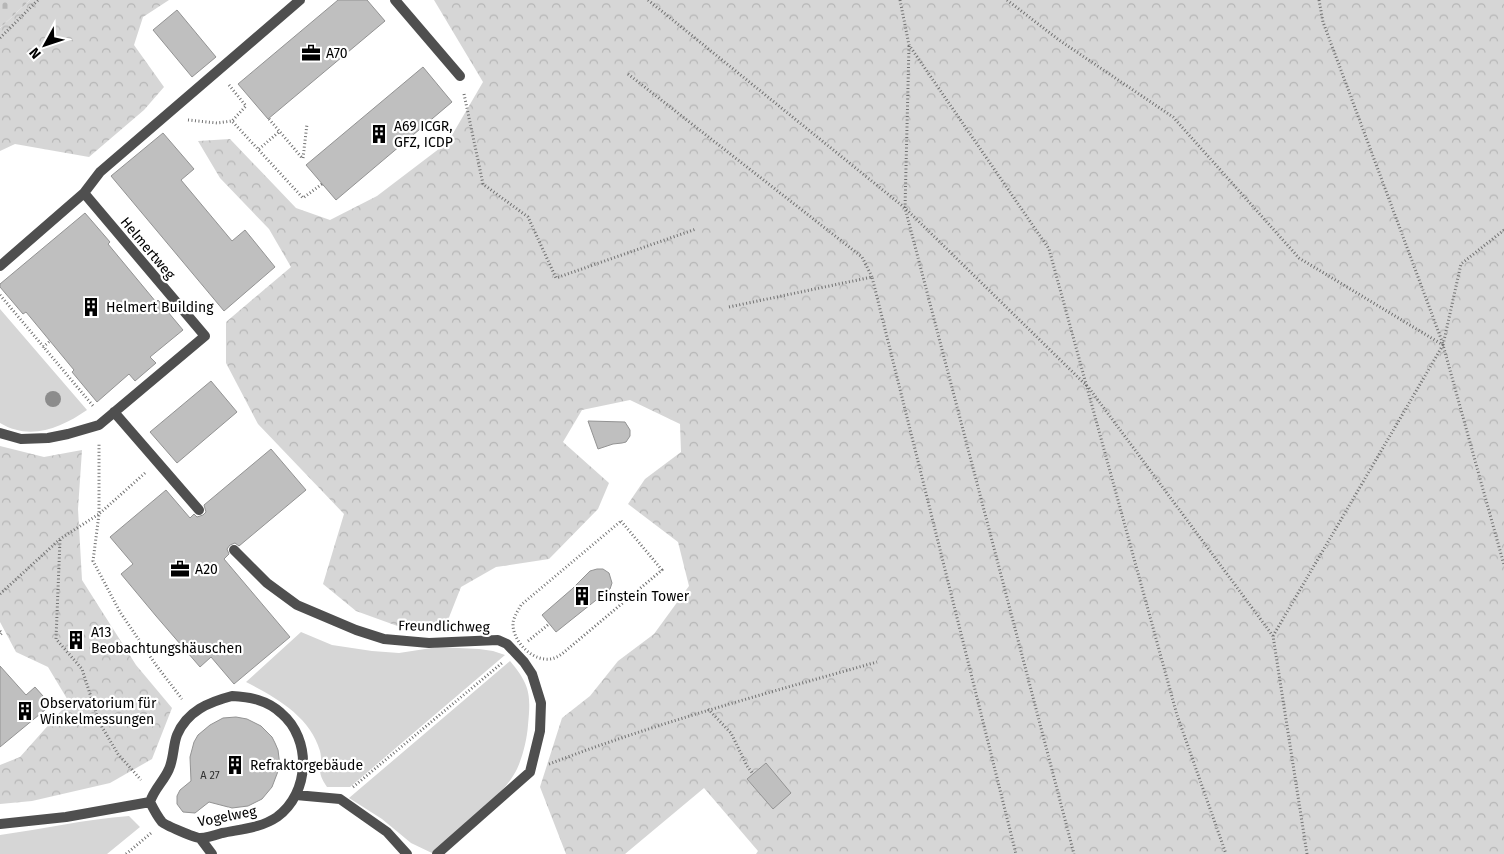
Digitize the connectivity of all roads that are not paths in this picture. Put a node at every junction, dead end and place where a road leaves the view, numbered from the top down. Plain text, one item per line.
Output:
1 (300, 0) edge
2 (395, 0) edge
3 (460, 76) road end
4 (84, 193) junction
5 (0, 266) edge
6 (114, 412) junction
7 (0, 433) edge
8 (199, 510) dead end
9 (234, 550) dead end
10 (296, 795) junction
11 (151, 797) junction
12 (0, 824) edge
13 (200, 838) junction
14 (212, 854) edge
15 (407, 854) edge
16 (437, 854) edge

1 - 4 lane
2 - 3 lane
4 - 5 lane
4 - 6 lane, Helmertweg
6 - 7 lane, Helmertweg
6 - 8 lane
9 - 16 lane, Freundlichweg
10 - 11 lane, Vogelweg
10 - 13 lane, Vogelweg
10 - 15 lane
11 - 12 lane
11 - 13 lane, Vogelweg
13 - 14 lane

